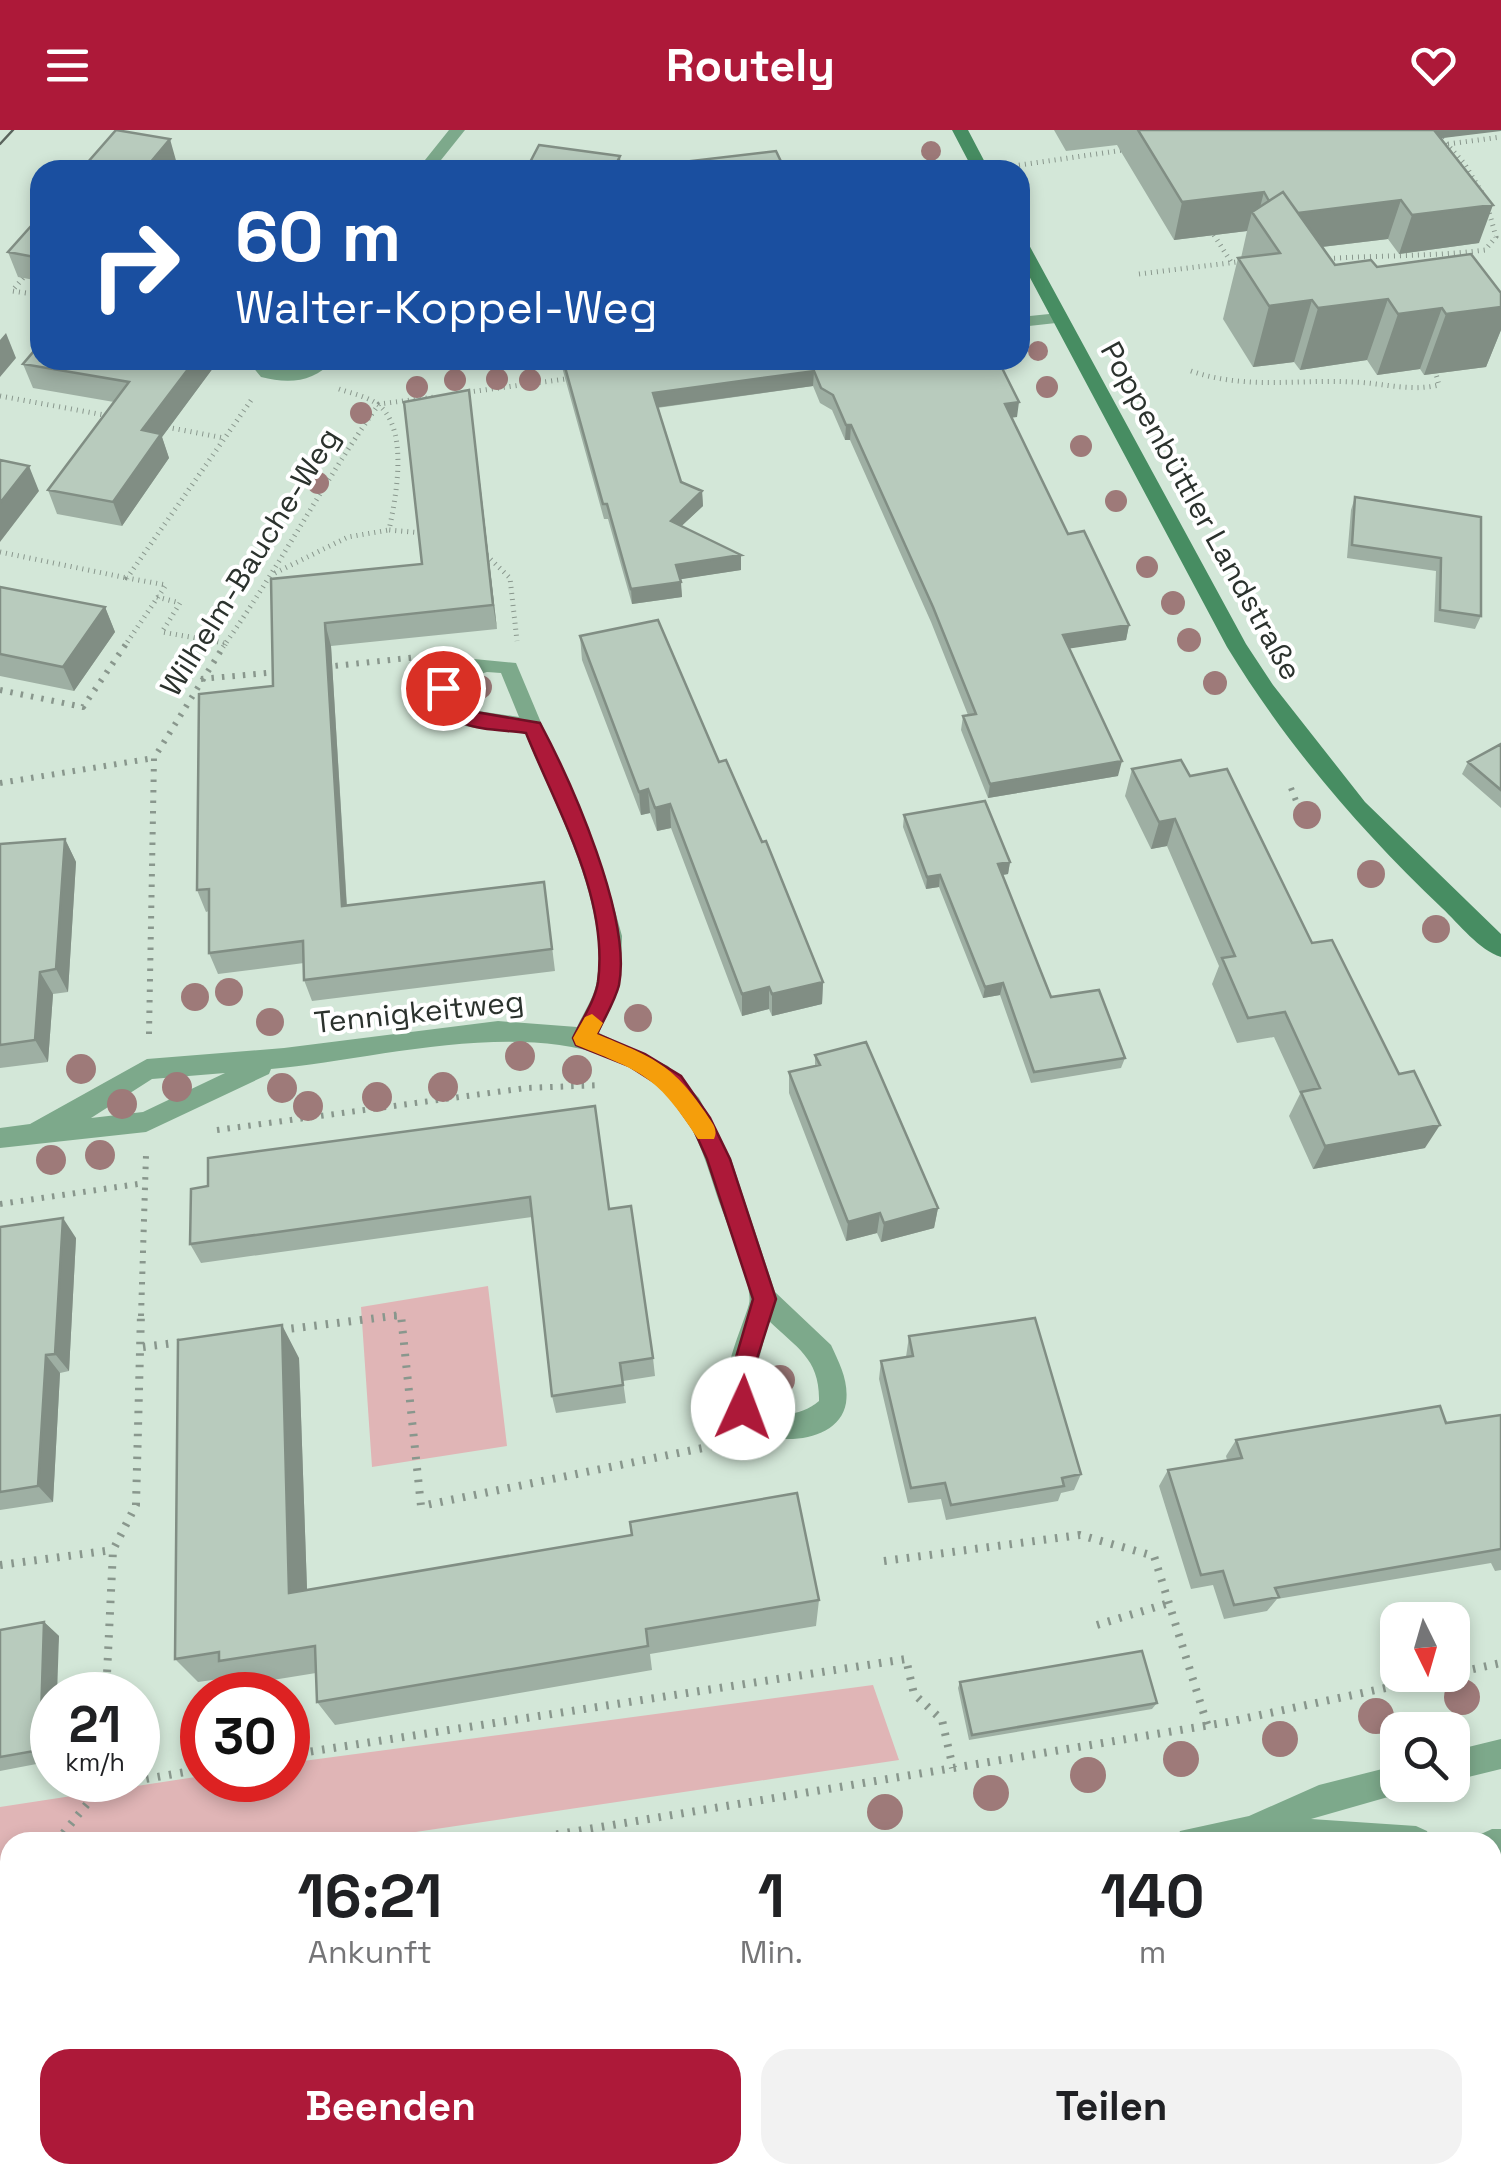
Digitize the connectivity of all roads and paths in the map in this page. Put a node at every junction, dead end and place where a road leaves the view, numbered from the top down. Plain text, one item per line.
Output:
1 (456, 130) edge
2 (960, 130) edge
3 (1434, 130) edge
4 (1500, 135) edge
5 (1446, 144) junction
6 (1131, 150) dead end
7 (433, 160) edge
8 (976, 160) edge
9 (1030, 164) edge
10 (1214, 235) edge
11 (1329, 246) edge
12 (1439, 248) edge
13 (1444, 255) junction
14 (1338, 258) junction
15 (1247, 260) edge
16 (1313, 260) edge
17 (1030, 262) edge
18 (1231, 262) junction
19 (1139, 274) dead end
20 (23, 278) edge
21 (30, 294) edge
22 (1059, 318) junction
23 (1030, 321) edge
24 (261, 370) edge
25 (277, 370) edge
26 (308, 370) edge
27 (1191, 371) dead end
28 (1436, 374) dead end
29 (574, 378) edge
30 (457, 394) edge
31 (0, 396) edge
32 (438, 396) edge
33 (358, 399) dead end
34 (379, 404) junction
35 (112, 417) edge
36 (149, 424) edge
37 (224, 438) junction
38 (389, 530) junction
39 (426, 534) edge
40 (470, 546) edge
41 (0, 552) edge
42 (275, 574) junction
43 (127, 578) junction
44 (157, 597) junction
45 (224, 643) junction
46 (314, 668) edge
47 (509, 668) junction
48 (294, 670) edge
49 (460, 670) junction
50 (200, 680) junction
51 (0, 690) edge
52 (533, 728) junction
53 (154, 758) junction
54 (0, 783) edge
55 (1501, 948) edge
56 (149, 1034) dead end
57 (584, 1038) junction
58 (284, 1058) junction
59 (673, 1082) junction
60 (202, 1132) dead end
61 (36, 1133) junction
62 (0, 1138) edge
63 (146, 1139) dead end
64 (145, 1183) junction
65 (0, 1204) edge
66 (764, 1299) junction
67 (272, 1331) edge
68 (198, 1340) edge
69 (143, 1347) junction
70 (754, 1420) junction
71 (113, 1550) junction
72 (884, 1562) dead end
73 (0, 1564) edge
74 (1169, 1603) junction
75 (1097, 1625) dead end
76 (1501, 1663) edge
77 (107, 1672) edge
78 (1208, 1727) junction
79 (310, 1752) edge
80 (1501, 1754) edge
81 (1470, 1762) edge
82 (953, 1768) junction
83 (1380, 1784) edge
84 (87, 1802) edge
85 (1250, 1831) junction
86 (64, 1832) edge
87 (588, 1832) edge
88 (1245, 1832) edge
89 (1265, 1832) edge

1 - 7 street
2 - 8 main road
3 - 5 path
4 - 5 path
5 - 13 path
6 - 9 path
10 - 18 path
11 - 14 path
12 - 13 path
13 - 14 path
14 - 16 path
15 - 18 path
17 - 22 main road, Poppenbüttler Landstraße
18 - 19 path
20 - 21 path
22 - 23 street
22 - 55 main road, Poppenbüttler Landstraße
24 - 37 path
25 - 26 street
27 - 28 path
29 - 30 path
31 - 35 path
32 - 34 path
33 - 34 path
34 - 38 path
34 - 42 path, Wilhelm-Bauche-Weg
36 - 37 path
37 - 43 path
38 - 39 path
38 - 42 path
40 - 47 path
41 - 43 path
42 - 45 path, Wilhelm-Bauche-Weg
43 - 44 path
44 - 45 path
44 - 51 path
45 - 50 path, Wilhelm-Bauche-Weg
46 - 49 path
47 - 49 street
47 - 52 street
48 - 50 path
49 - 52 street
50 - 53 path, Wilhelm-Bauche-Weg
52 - 57 street
53 - 54 path
53 - 56 path, Wilhelm-Bauche-Weg
57 - 58 street, Tennigkeitweg
57 - 59 street, Tennigkeitweg
58 - 61 street, Tennigkeitweg
58 - 61 street, Tennigkeitweg
59 - 60 path
59 - 66 street, Tennigkeitweg
61 - 62 street, Tennigkeitweg
63 - 64 path
64 - 65 path
64 - 69 path
66 - 70 street
66 - 70 street, Tennigkeitweg
67 - 70 path
68 - 69 path
69 - 71 path
71 - 73 path
71 - 77 path
72 - 74 path
74 - 75 path
74 - 78 path
76 - 78 path
78 - 82 path
79 - 82 path
80 - 81 street
82 - 87 path
83 - 85 street
84 - 86 path
85 - 88 street
85 - 89 street

